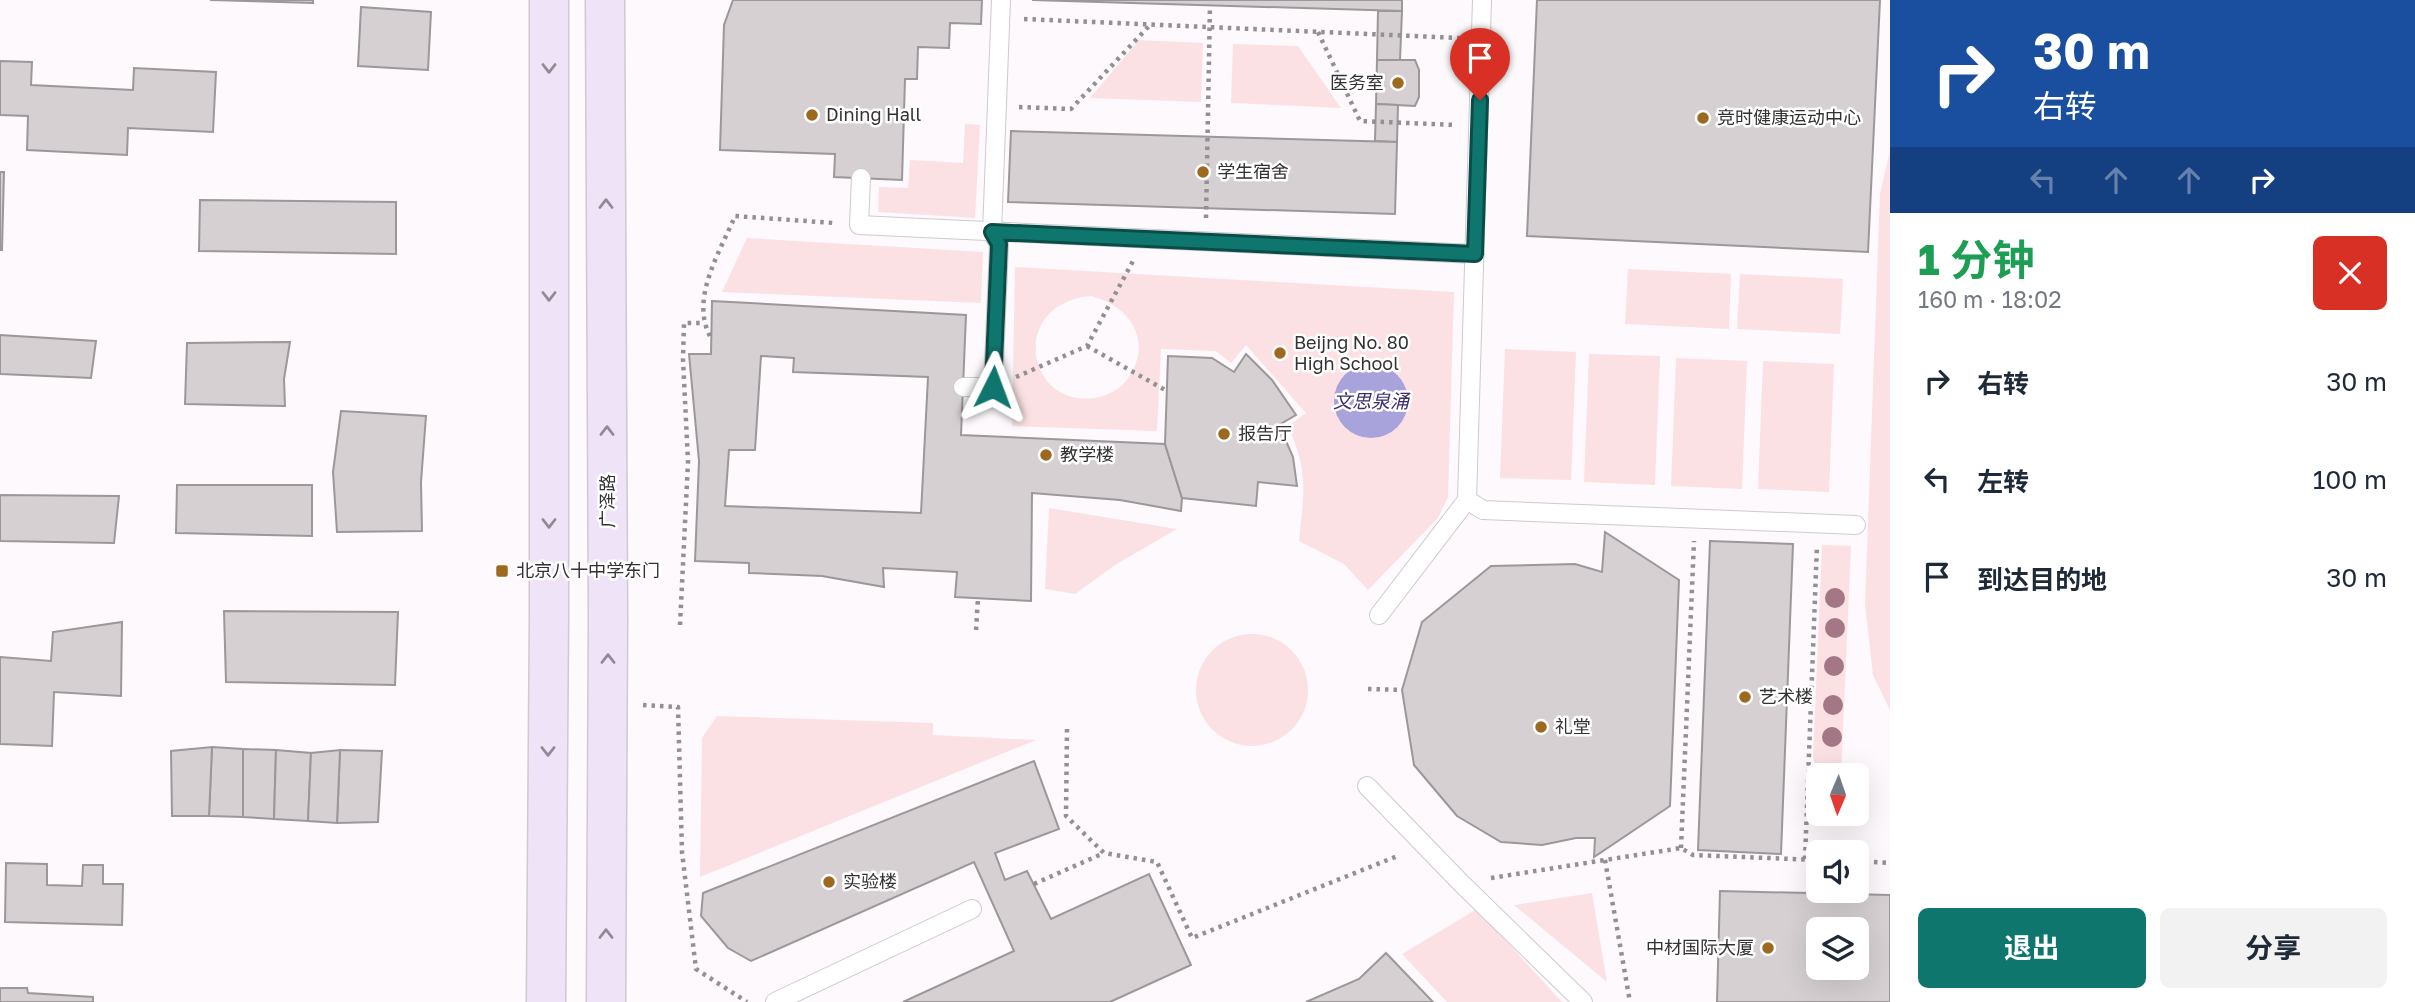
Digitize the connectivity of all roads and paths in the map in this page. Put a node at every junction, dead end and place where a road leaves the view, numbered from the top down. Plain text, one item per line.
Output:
1 (549, 0) edge
2 (605, 0) edge
3 (1001, 0) edge
4 (1482, 0) edge
5 (1210, 5) dead end
6 (1001, 19) junction
7 (1150, 25) junction
8 (1210, 27) junction
9 (1318, 32) junction
10 (1481, 38) junction
11 (997, 106) junction
12 (1479, 126) junction
13 (861, 178) dead end
14 (1206, 215) dead end
15 (859, 225) junction
16 (992, 232) junction
17 (1146, 239) junction
18 (1475, 254) junction
19 (704, 323) junction
20 (710, 336) dead end
21 (1087, 346) junction
22 (963, 387) dead end
23 (993, 387) junction
24 (1167, 391) dead end
25 (1467, 500) junction
26 (1695, 518) junction
27 (1818, 524) junction
28 (1856, 525) dead end
29 (978, 598) dead end
30 (1380, 615) dead end
31 (680, 625) dead end
32 (976, 630) dead end
33 (1368, 689) dead end
34 (1402, 690) dead end
35 (678, 707) dead end
36 (1067, 729) dead end
37 (1367, 786) dead end
38 (1424, 846) junction
39 (1681, 848) junction
40 (1104, 853) junction
41 (1805, 859) joint
42 (1605, 860) junction
43 (1869, 862) edge
44 (1890, 863) edge
45 (1461, 883) junction
46 (1034, 884) dead end
47 (972, 909) dead end
48 (546, 1002) edge
49 (606, 1002) edge
50 (747, 1002) edge
51 (775, 1002) edge
52 (1583, 1002) edge
53 (1630, 1002) edge

1 -> 48 main road
49 -> 2 main road, 广泽路
3 - 6 lane
4 - 10 lane
5 - 8 path
6 - 7 path
6 - 11 lane
7 - 8 path
7 - 11 path
8 - 9 path
8 - 14 path
9 - 10 path
9 - 12 path
10 - 12 lane
11 - 16 lane
12 - 18 lane
13 - 15 lane
15 - 16 lane
15 - 19 path
16 - 17 lane
16 - 23 lane
17 - 18 lane
17 - 21 path
18 - 25 lane
19 - 20 path
19 - 31 path
21 - 23 path
21 - 24 path
22 - 23 lane
25 - 26 lane
25 - 30 lane
26 - 27 lane
26 - 39 path
27 - 28 lane
27 - 41 path
29 - 32 path
33 - 34 path
35 - 50 path
36 - 40 path
37 - 38 lane
38 - 40 path
38 - 45 lane
39 - 41 path
39 - 42 path
40 - 46 path
42 - 45 path
42 - 53 path
43 - 44 path
45 - 52 lane
47 - 51 lane

